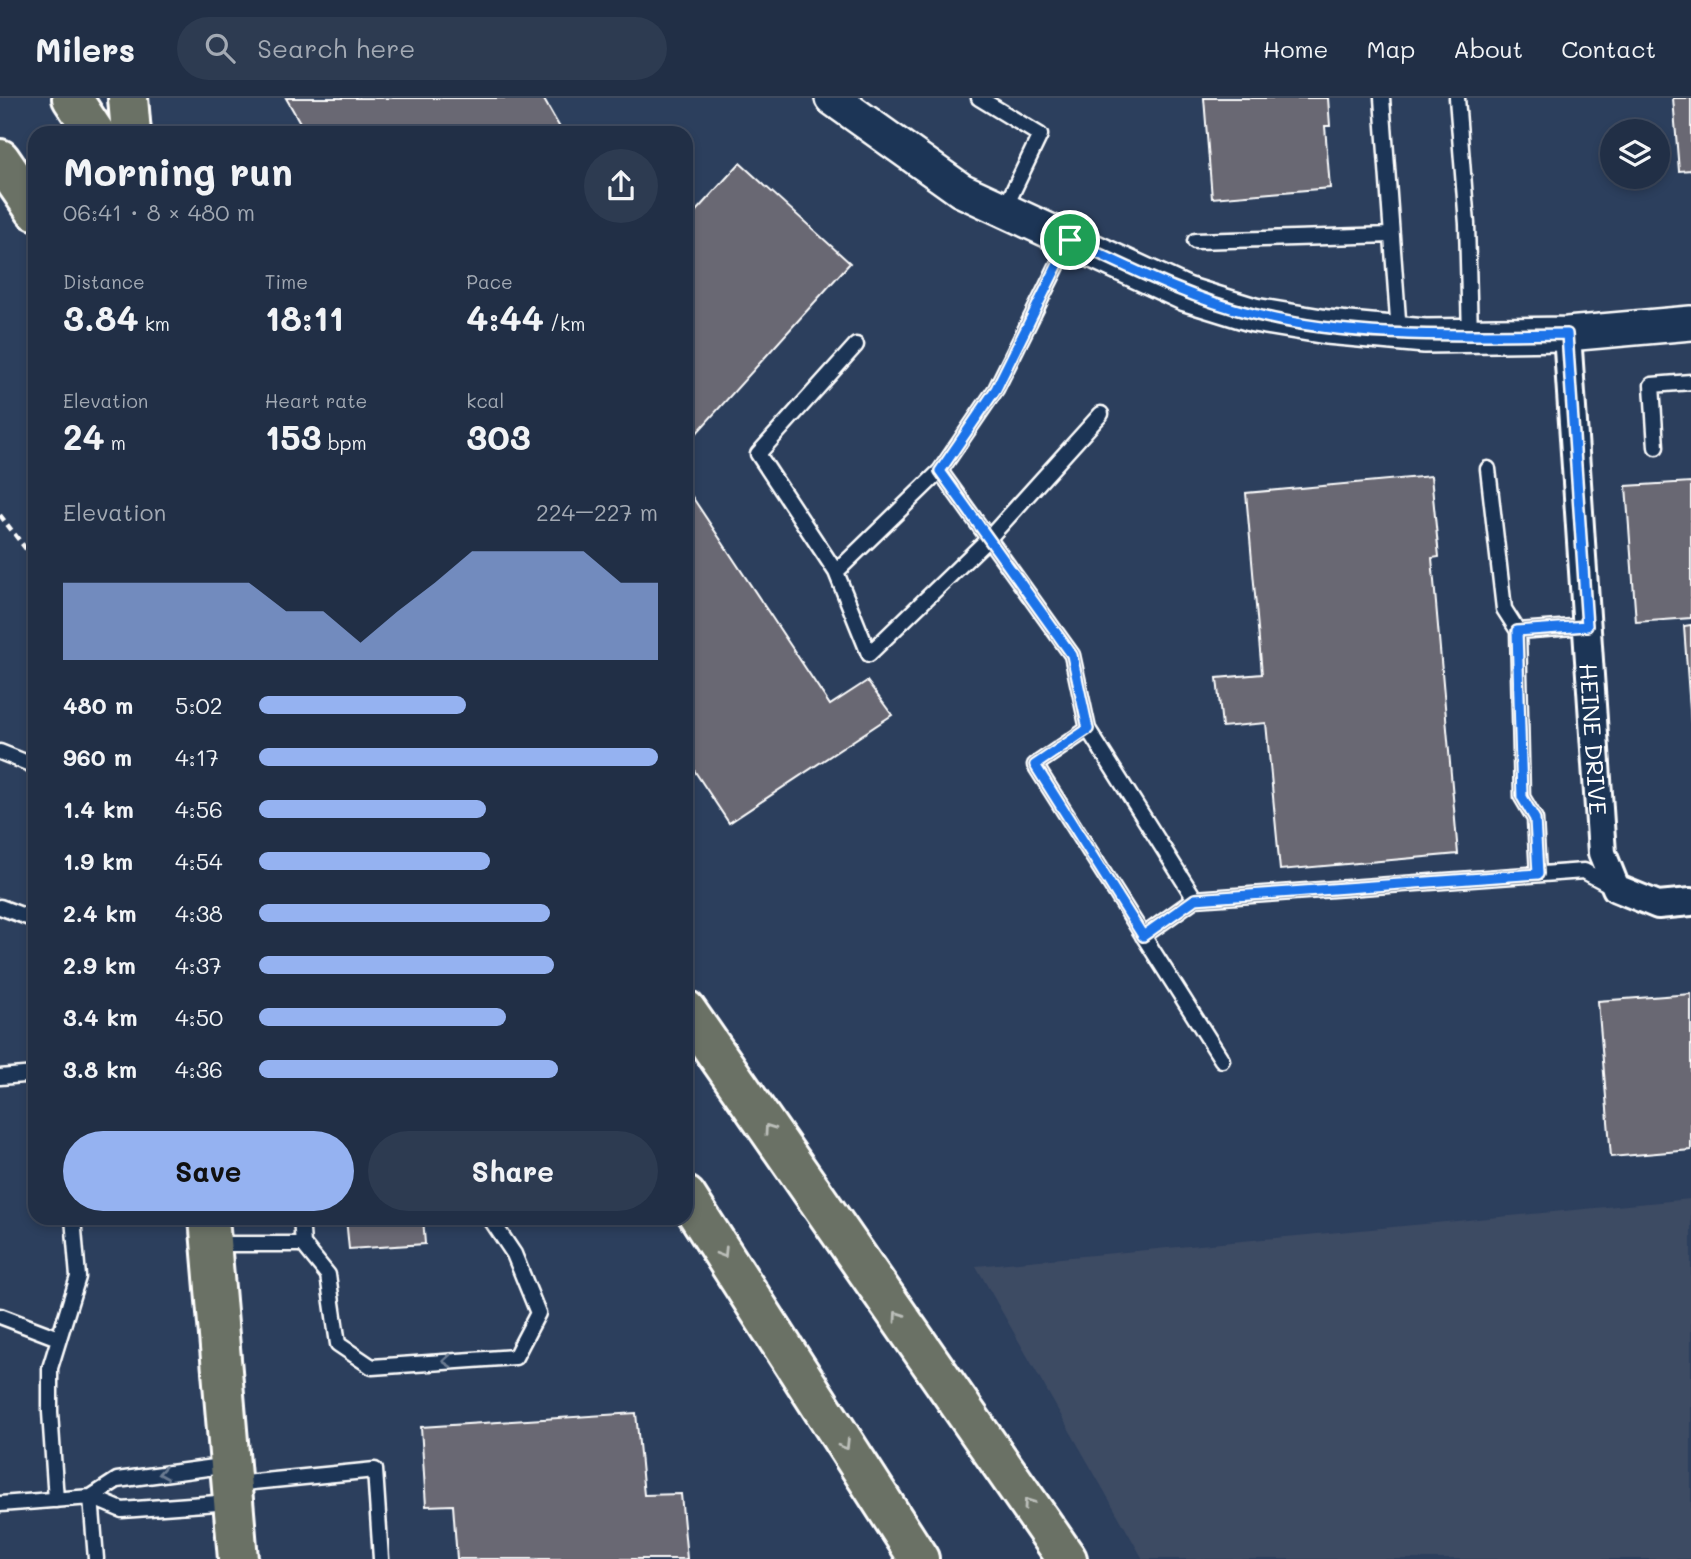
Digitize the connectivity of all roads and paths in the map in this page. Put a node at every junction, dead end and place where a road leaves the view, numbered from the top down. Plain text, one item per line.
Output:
1 (72, 98) edge
2 (128, 98) edge
3 (832, 98) edge
4 (979, 98) edge
5 (1382, 98) edge
6 (1457, 98) edge
7 (90, 126) edge
8 (130, 126) edge
9 (0, 159) edge
10 (28, 200) edge
11 (1004, 210) junction
12 (1392, 235) junction
13 (1070, 240) junction
14 (1195, 241) dead end
15 (1691, 323) edge
16 (1399, 333) junction
17 (1567, 334) junction
18 (1471, 335) junction
19 (856, 345) dead end
20 (1691, 382) edge
21 (1101, 414) dead end
22 (1656, 447) dead end
23 (1488, 469) dead end
24 (940, 471) junction
25 (0, 515) edge
26 (989, 538) junction
27 (28, 552) edge
28 (836, 572) junction
29 (1587, 626) junction
30 (1517, 631) junction
31 (1088, 729) junction
32 (0, 752) edge
33 (28, 763) edge
34 (1538, 874) junction
35 (1616, 888) junction
36 (1195, 899) junction
37 (1691, 902) edge
38 (0, 906) edge
39 (28, 916) edge
40 (1143, 936) junction
41 (693, 1020) edge
42 (1222, 1060) dead end
43 (28, 1075) edge
44 (0, 1077) edge
45 (693, 1207) edge
46 (74, 1225) edge
47 (302, 1225) edge
48 (495, 1225) edge
49 (210, 1231) edge
50 (303, 1244) junction
51 (0, 1316) edge
52 (58, 1338) junction
53 (233, 1483) junction
54 (91, 1497) junction
55 (56, 1500) junction
56 (0, 1504) edge
57 (96, 1559) edge
58 (238, 1559) edge
59 (381, 1559) edge
60 (919, 1559) edge
61 (1067, 1559) edge

1 - 7 main road
2 - 8 main road
3 - 11 street
4 - 11 lane
5 - 12 lane
6 - 18 lane
9 - 10 main road
11 - 13 street
12 - 14 lane
12 - 16 lane
13 - 16 street
13 - 24 lane
15 - 17 street
16 - 18 street
17 - 18 street
17 - 29 street, HEINE DRIVE
19 - 28 lane
20 - 22 lane
21 - 26 lane
23 - 30 lane
24 - 26 lane
24 - 28 lane
25 - 27 path
26 - 28 lane
26 - 31 lane
29 - 30 lane
29 - 35 street, HEINE DRIVE
30 - 34 lane
31 - 36 lane
31 - 40 lane
32 - 33 lane
34 - 35 lane
34 - 36 lane
35 - 37 street
36 - 40 lane
38 - 39 lane
40 - 42 lane
61 -> 41 main road
43 - 44 lane
45 -> 60 main road
46 - 52 lane
47 - 50 lane
48 -> 50 lane
49 - 50 lane
49 - 53 main road
51 - 52 lane
52 - 55 lane
53 -> 54 lane
53 - 54 lane
53 - 58 main road
53 - 59 lane
54 - 55 lane
54 - 57 lane
55 - 56 lane

